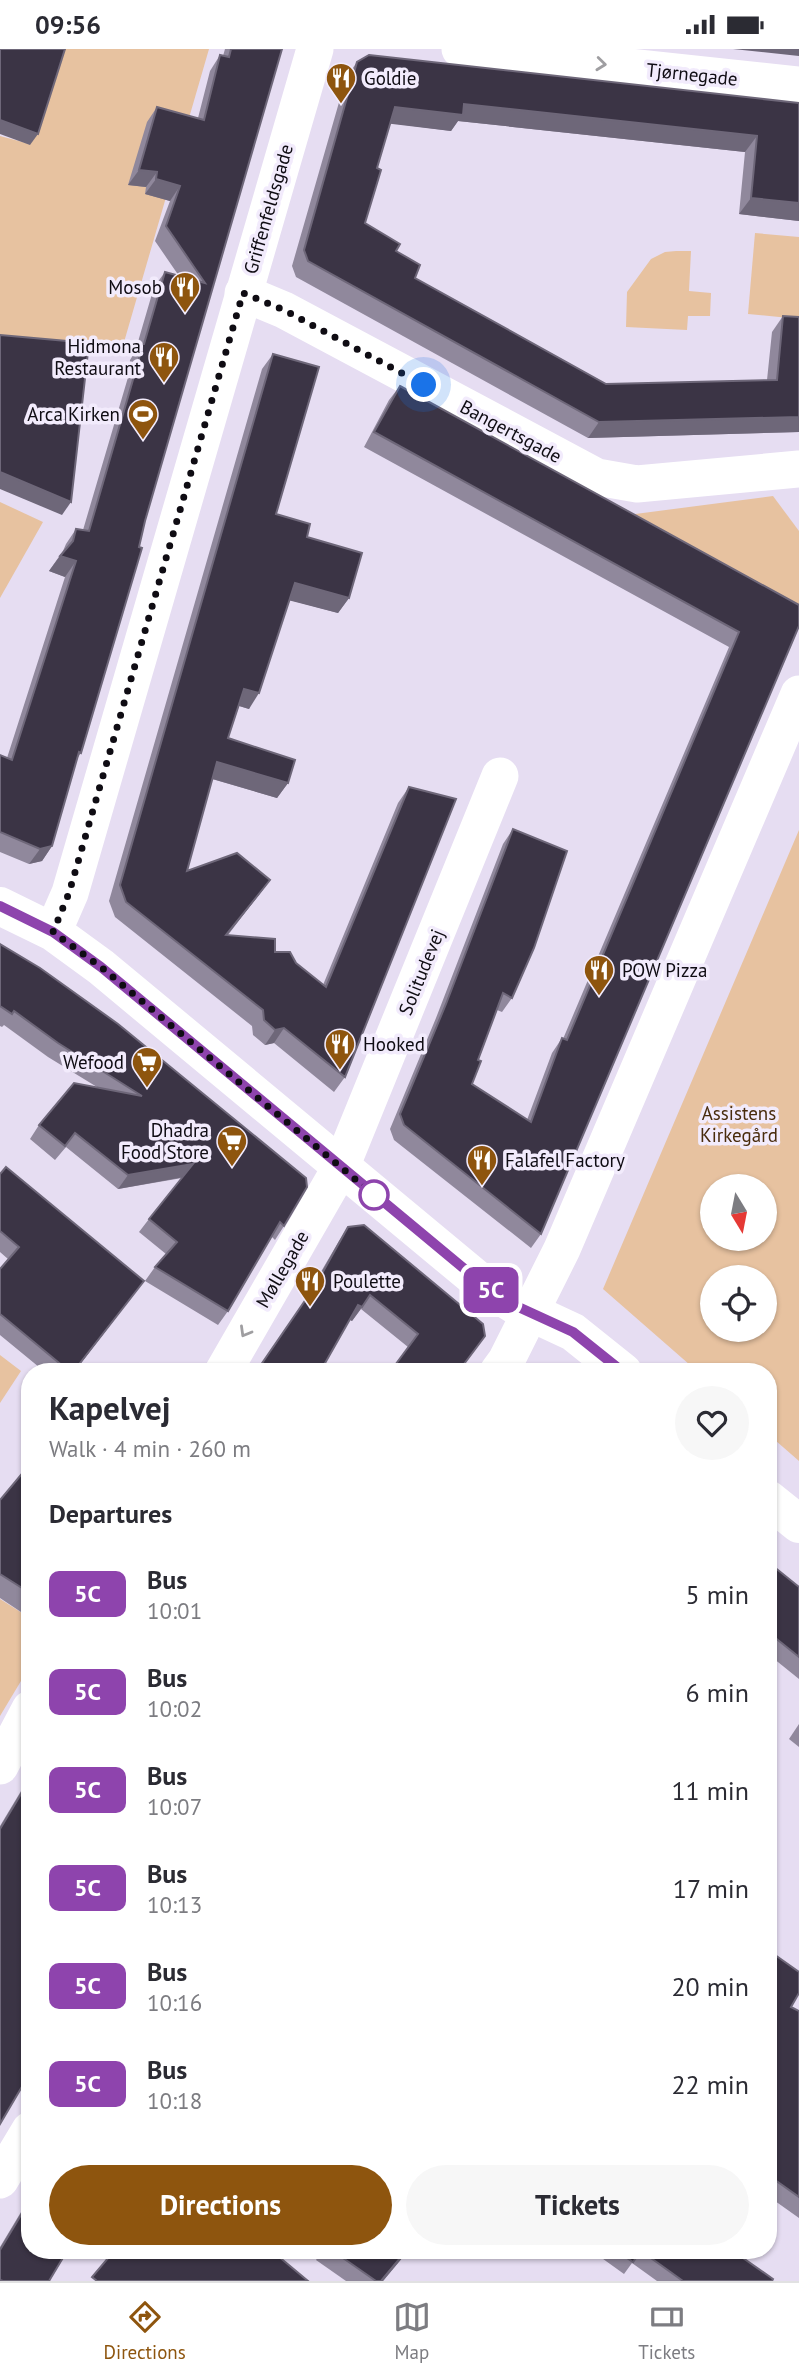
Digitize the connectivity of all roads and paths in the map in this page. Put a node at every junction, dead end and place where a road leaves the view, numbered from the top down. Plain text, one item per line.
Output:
1 (315, 49) edge
2 (460, 49) edge
3 (799, 85) edge
4 (243, 293) junction
5 (799, 469) edge
6 (799, 694) edge
7 (500, 776) dead end
8 (0, 906) edge
9 (53, 932) junction
10 (341, 1167) junction
11 (531, 1312) junction
12 (228, 1363) edge
13 (503, 1363) edge
14 (612, 1363) edge
15 (777, 1506) edge
16 (799, 1524) edge
17 (21, 1726) edge
18 (0, 1766) edge
19 (21, 2145) edge
20 (0, 2180) edge

1 - 4 street, Griffenfeldsgade
2 -> 3 street, Tjørnegade
4 - 5 street, Bangertsgade
4 - 9 street, Griffenfeldsgade
6 - 11 street
7 - 10 street, Solitudevej
8 - 9 street
9 - 10 street
10 - 11 street
10 -> 12 street, Møllegade
11 - 13 street
11 - 14 street
15 - 16 street
17 - 18 street
19 - 20 street

